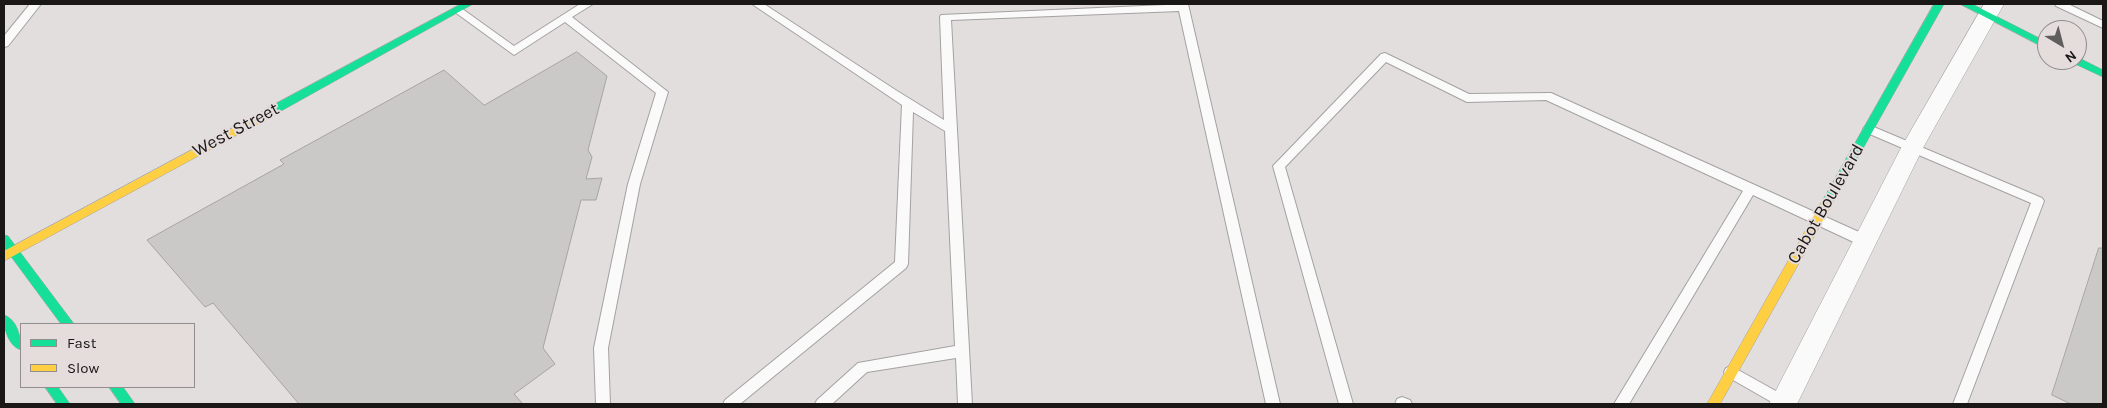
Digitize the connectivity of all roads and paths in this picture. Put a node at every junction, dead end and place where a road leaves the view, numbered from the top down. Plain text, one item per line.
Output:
1 (36, 4) edge
2 (468, 4) edge
3 (588, 4) edge
4 (757, 4) edge
5 (945, 4) edge
6 (1939, 4) edge
7 (1965, 4) edge
8 (2060, 4) edge
9 (1183, 5) edge
10 (1990, 9) edge
11 (457, 10) junction
12 (565, 17) junction
13 (944, 17) junction
14 (2103, 25) edge
15 (2037, 40) edge
16 (4, 43) edge
17 (2087, 66) edge
18 (2103, 74) edge
19 (908, 103) junction
20 (951, 129) junction
21 (1869, 129) junction
22 (1913, 146) junction
23 (1750, 190) junction
24 (1817, 220) junction
25 (4, 239) edge
26 (1865, 241) junction
27 (8, 254) edge
28 (4, 320) edge
29 (67, 323) edge
30 (20, 344) edge
31 (962, 351) junction
32 (1731, 372) junction
33 (52, 388) edge
34 (116, 388) edge
35 (64, 404) edge
36 (129, 404) edge
37 (603, 404) edge
38 (730, 404) edge
39 (822, 404) edge
40 (965, 404) edge
41 (1273, 404) edge
42 (1346, 404) edge
43 (1621, 404) edge
44 (1713, 404) edge
45 (1785, 404) edge
46 (1960, 404) edge

1 - 16 lane
2 - 11 street, West Street
3 - 12 lane
4 - 19 lane
5 - 13 lane
6 - 21 street, Cabot Boulevard
7 - 10 street
8 - 14 lane
9 - 13 lane
9 - 41 lane
10 - 15 street
10 - 22 street
11 - 12 lane
11 - 27 street, West Street
12 - 37 lane
13 - 20 lane
17 - 18 street
19 - 20 lane
19 - 38 lane
20 - 31 lane
21 - 22 lane
21 - 24 street, Cabot Boulevard
22 - 26 street
22 - 46 lane
23 - 24 lane
23 - 42 lane
23 - 43 lane
24 - 26 lane
24 - 32 street, Cabot Boulevard
25 - 27 street
26 - 45 street
27 - 29 street
28 - 30 street
31 - 39 lane
31 - 40 lane
32 - 44 street, Cabot Boulevard
32 - 45 lane
33 - 35 street
34 - 36 street

